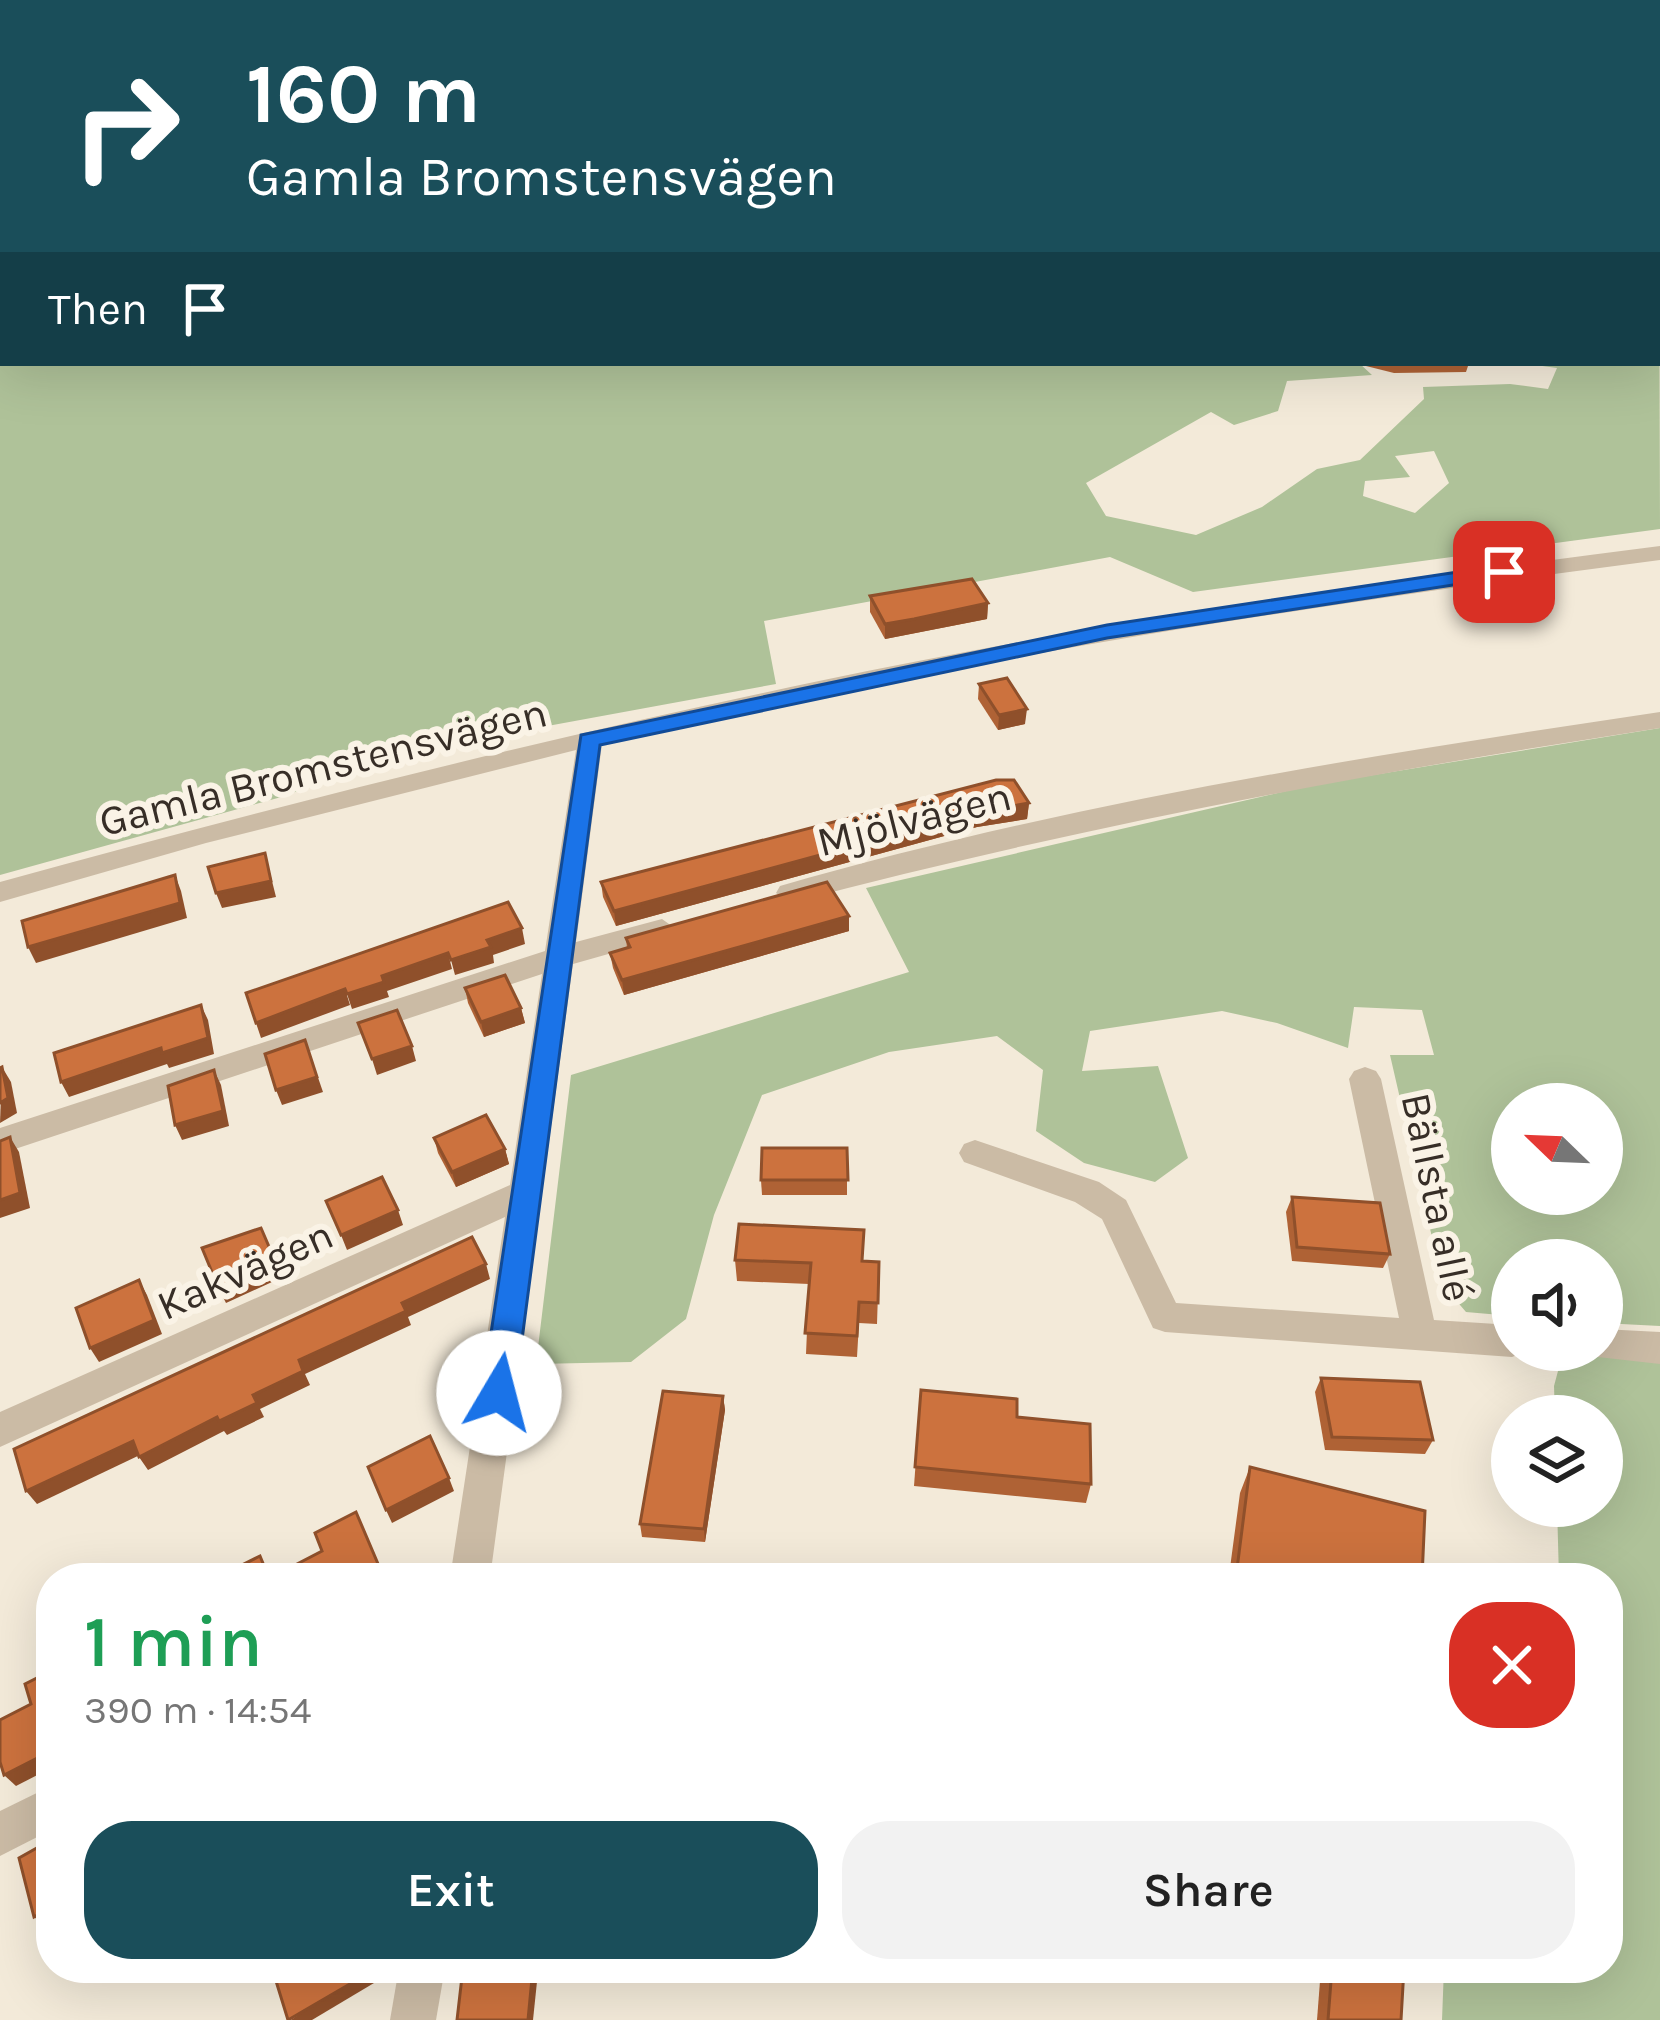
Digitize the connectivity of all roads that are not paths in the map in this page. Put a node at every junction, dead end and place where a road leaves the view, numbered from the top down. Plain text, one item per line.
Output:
1 (1660, 553) edge
2 (1660, 720) edge
3 (590, 740) junction
4 (0, 892) edge
5 (761, 901) edge
6 (681, 923) edge
7 (562, 956) junction
8 (1365, 1079) dead end
9 (0, 1141) edge
10 (975, 1153) dead end
11 (527, 1192) junction
12 (1420, 1335) junction
13 (1491, 1340) edge
14 (1623, 1347) edge
15 (1660, 1348) edge
16 (0, 1430) edge
17 (472, 1563) edge
18 (36, 1815) edge
19 (0, 1834) edge
20 (419, 1983) edge
21 (413, 2020) edge

1 - 3 street, Gamla Bromstensvägen
2 - 5 street, Mjölvägen
3 - 4 street, Gamla Bromstensvägen
3 - 7 street
6 - 7 street
7 - 9 street
7 - 11 street
8 - 12 street, Bällsta allé
10 - 12 street, Bällsta allé
11 - 16 street, Kakvägen
11 - 17 street
12 - 13 street, Bällsta allé
14 - 15 street
18 - 19 street
20 - 21 street

